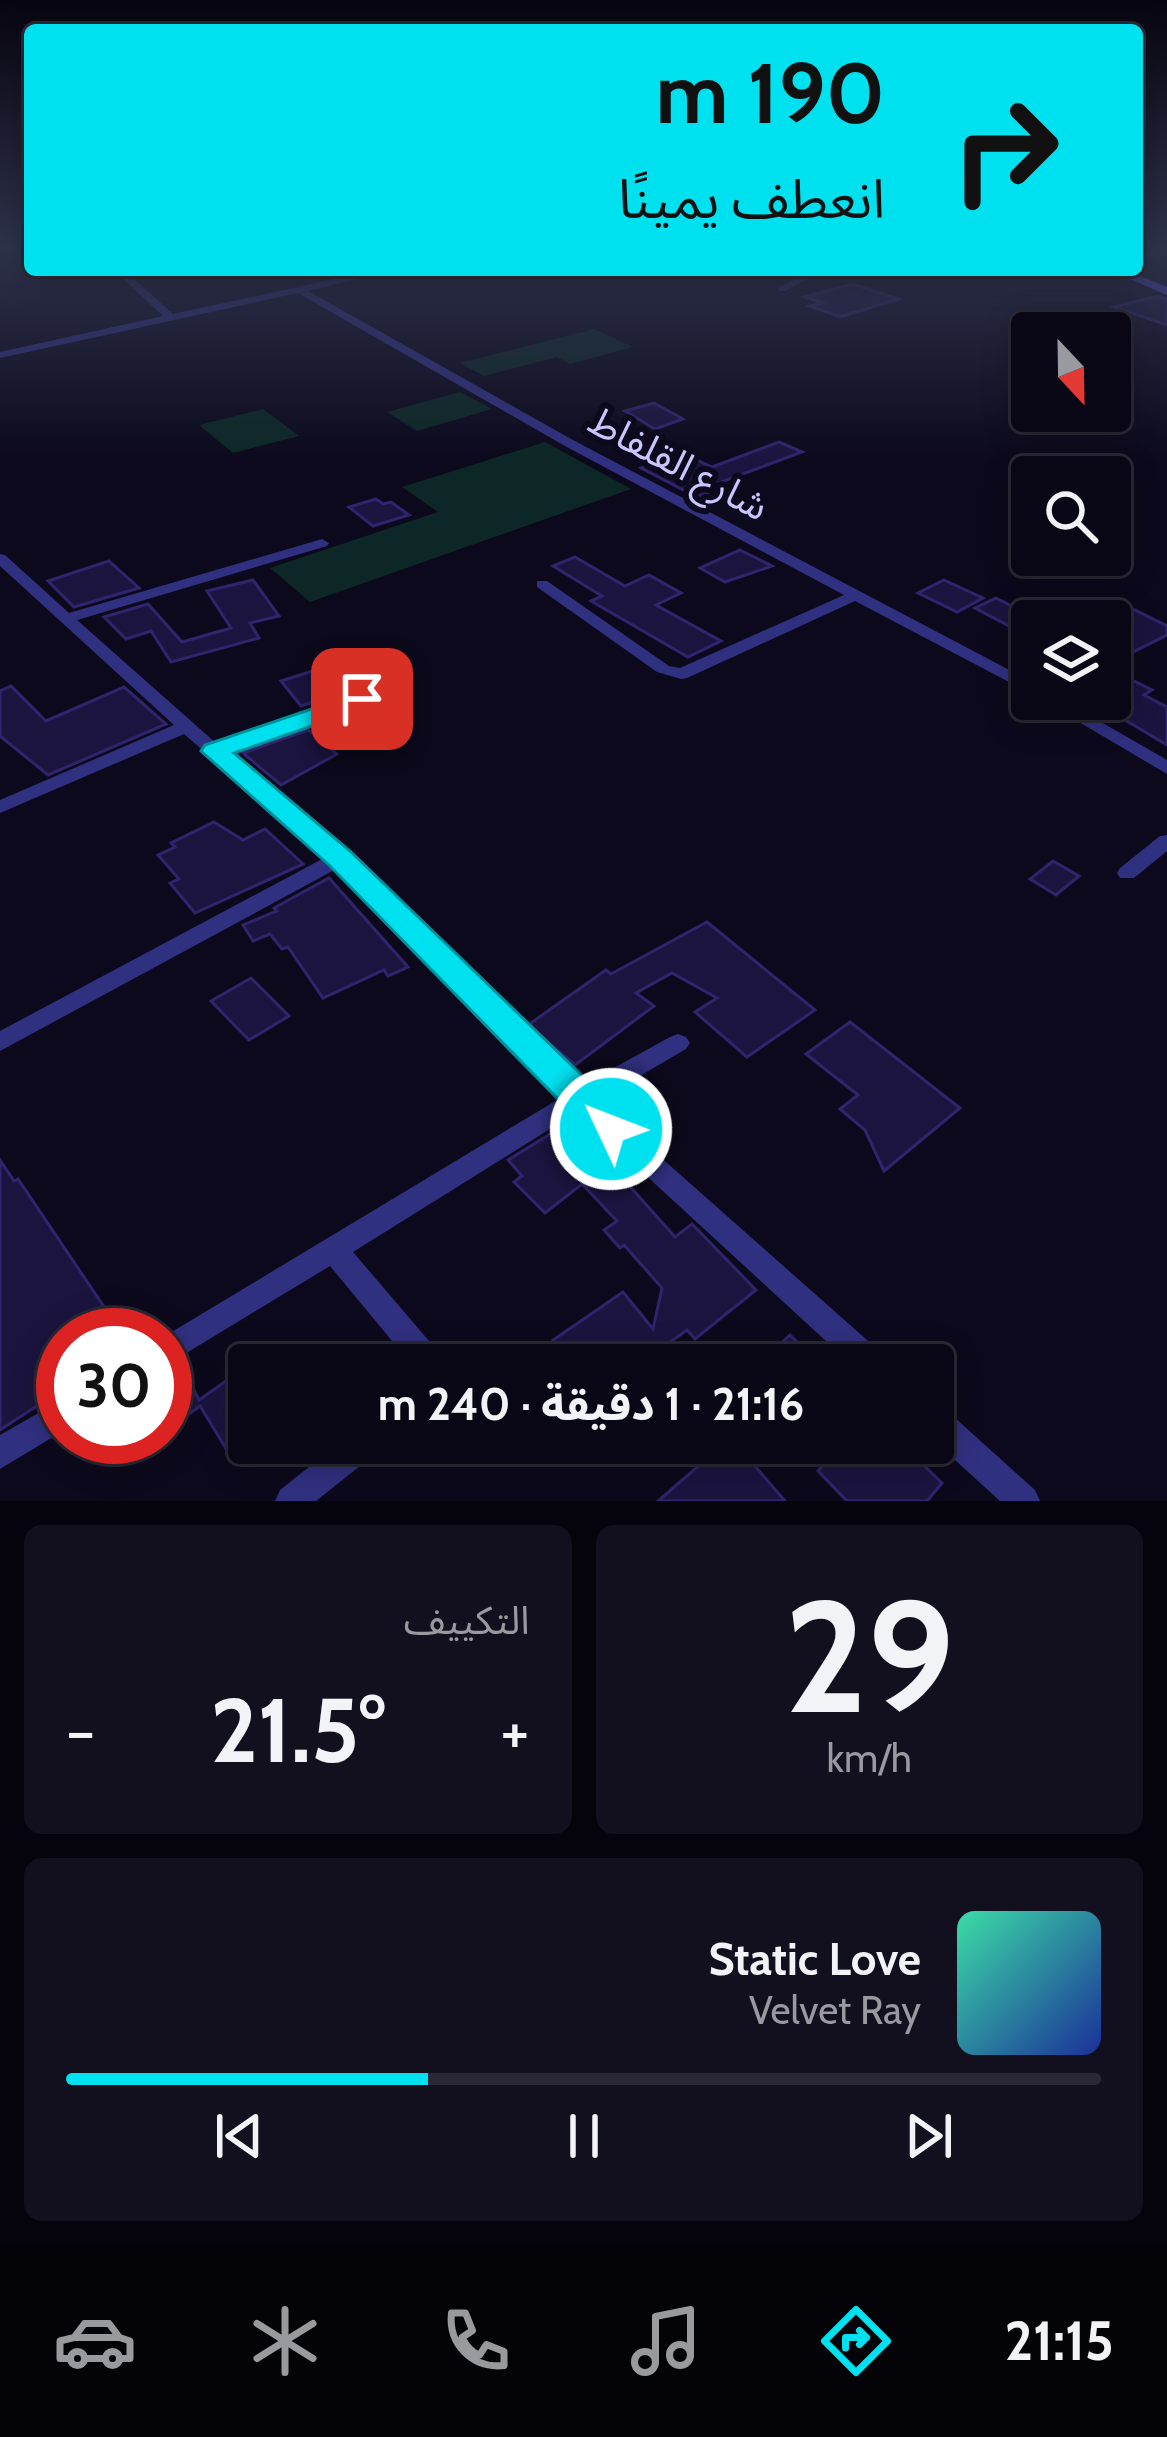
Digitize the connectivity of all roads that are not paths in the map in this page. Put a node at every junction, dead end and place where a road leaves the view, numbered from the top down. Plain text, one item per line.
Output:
1 (157, 321) edge
2 (354, 321) edge
3 (0, 356) edge
4 (322, 543) dead end
5 (0, 558) edge
6 (542, 584) dead end
7 (856, 595) junction
8 (65, 619) junction
9 (1011, 678) edge
10 (362, 699) dead end
11 (1085, 720) edge
12 (185, 727) junction
13 (214, 751) junction
14 (1167, 768) edge
15 (0, 807) edge
16 (1167, 841) edge
17 (340, 858) junction
18 (1127, 873) dead end
19 (0, 1042) edge
20 (678, 1043) dead end
21 (579, 1099) junction
22 (333, 1249) junction
23 (192, 1335) edge
24 (413, 1344) edge
25 (851, 1344) edge
26 (36, 1431) edge
27 (954, 1438) edge
28 (0, 1453) edge
29 (338, 1464) edge
30 (291, 1501) edge
31 (1024, 1501) edge

1 - 3 street
2 - 7 street, شارع القلفاط
4 - 8 street
5 - 8 street
6 - 7 street
7 - 9 street, شارع القلفاط
8 - 12 street
10 - 13 street
11 - 14 street
12 - 13 street
12 - 15 street
13 - 17 street
16 - 18 street
17 - 19 street
17 - 21 street
20 - 21 street
21 - 22 street
21 - 25 street
22 - 23 street
22 - 24 street
26 - 28 street
27 - 31 street
29 - 30 street

